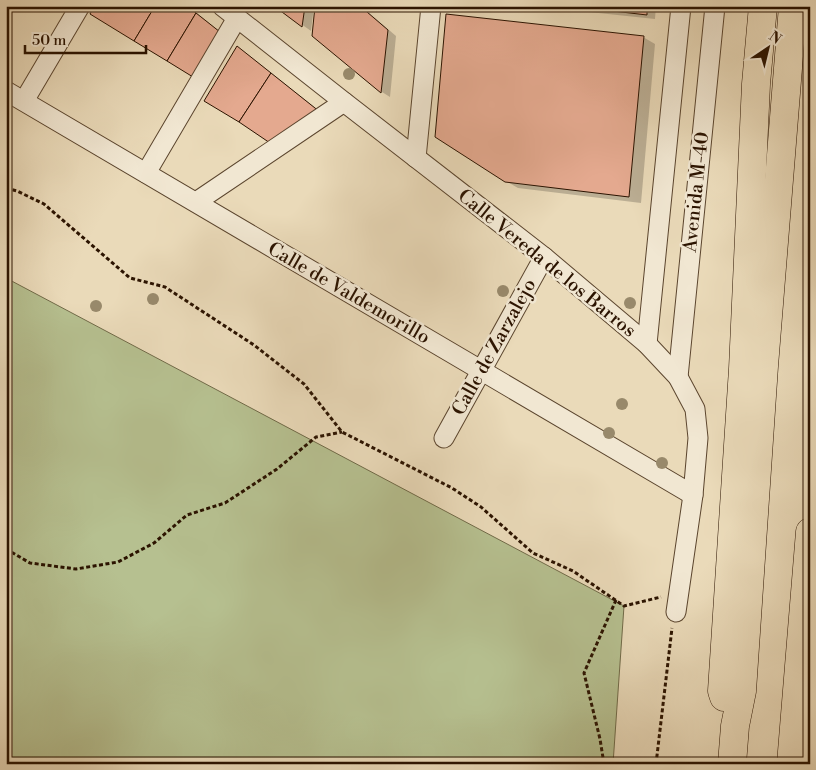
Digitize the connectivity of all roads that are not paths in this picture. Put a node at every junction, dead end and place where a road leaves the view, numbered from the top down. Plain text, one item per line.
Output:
1 (80, 6) edge
2 (222, 6) edge
3 (431, 6) edge
4 (681, 6) edge
5 (715, 6) edge
6 (763, 6) edge
7 (793, 6) edge
8 (237, 18) junction
9 (6, 91) edge
10 (24, 101) junction
11 (344, 102) junction
12 (416, 158) junction
13 (146, 173) junction
14 (196, 202) junction
15 (544, 257) junction
16 (647, 344) junction
17 (481, 370) junction
18 (678, 377) junction
19 (444, 438) dead end
20 (692, 494) junction
21 (810, 532) edge
22 (674, 620) road end
23 (735, 726) junction
24 (732, 764) edge
25 (791, 764) edge

1 - 10 street
2 - 8 street, Calle Vereda de los Barros
3 - 12 street
4 - 16 street, Avenida M-40
5 - 18 street, Avenida M-40
6 - 23 highway
7 - 23 highway
8 - 11 street, Calle Vereda de los Barros
8 - 13 street
9 - 10 street, Calle de Valdemorillo
10 - 13 street, Calle de Valdemorillo
11 - 12 street, Calle Vereda de los Barros
11 - 14 street
12 - 15 street, Calle Vereda de los Barros
13 - 14 street, Calle de Valdemorillo
14 - 17 street, Calle de Valdemorillo
15 - 16 street, Calle Vereda de los Barros
15 - 17 street, Calle de Zarzalejo
16 - 18 street, Calle Vereda de los Barros
17 - 19 street, Calle de Zarzalejo
17 - 20 street, Calle de Valdemorillo
18 - 20 street, Calle Vereda de los Barros
20 - 22 street, Calle Vereda de los Barros
21 - 25 highway
23 - 24 highway

